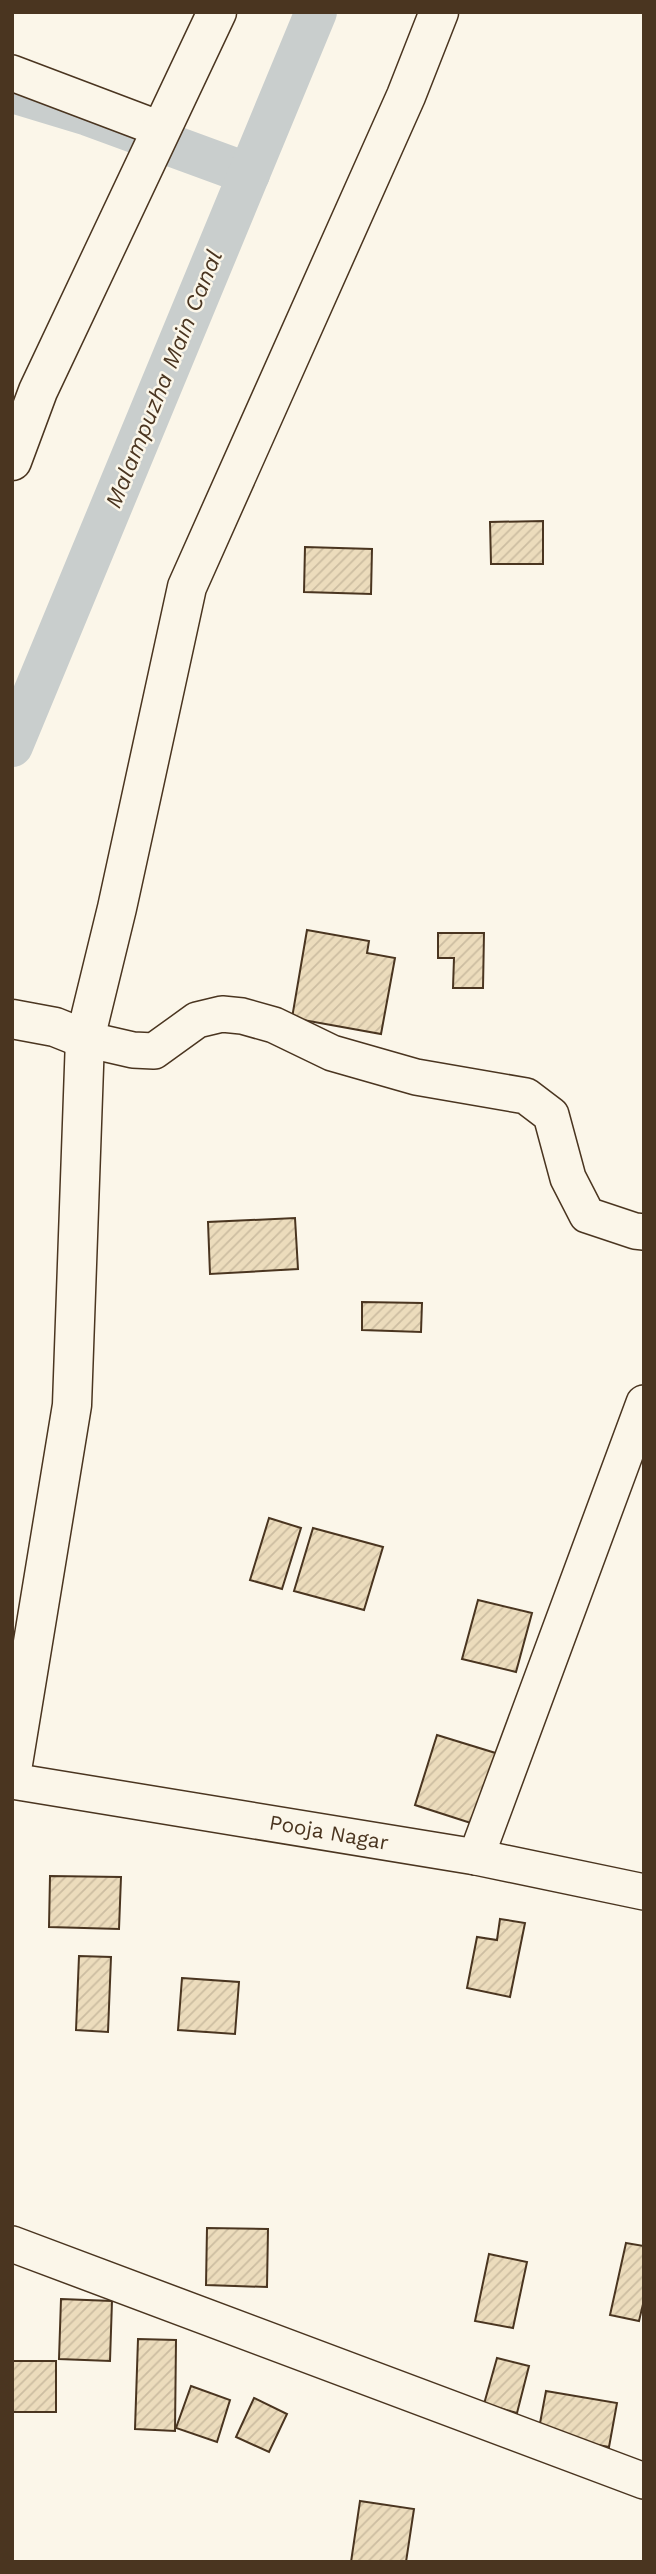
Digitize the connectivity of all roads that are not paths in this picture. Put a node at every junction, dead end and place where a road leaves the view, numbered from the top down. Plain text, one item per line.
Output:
1 (217, 12) edge
2 (439, 12) edge
3 (12, 72) edge
4 (160, 128) junction
5 (12, 461) edge
6 (20, 1020) edge
7 (85, 1040) junction
8 (644, 1232) edge
9 (644, 1403) edge
10 (12, 1770) edge
11 (12, 1781) edge
12 (477, 1857) junction
13 (644, 1892) edge
14 (12, 2244) edge
15 (644, 2481) edge

1 - 4 street
2 - 7 street
3 - 4 street
4 - 5 street
6 - 7 street
7 - 8 street
7 - 10 street
9 - 12 street
11 - 12 street, Pooja Nagar
12 - 13 street, Pooja Nagar
14 - 15 street

